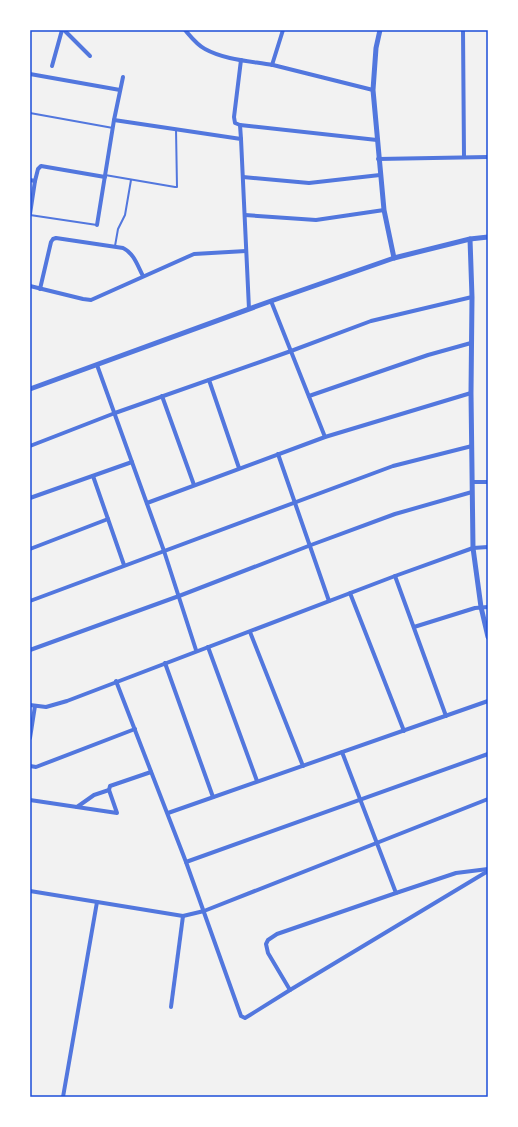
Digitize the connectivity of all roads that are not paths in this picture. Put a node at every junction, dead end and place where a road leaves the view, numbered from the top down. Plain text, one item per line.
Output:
1 (63, 30) edge
2 (185, 30) edge
3 (283, 30) edge
4 (380, 30) edge
5 (463, 30) edge
6 (90, 56) dead end
7 (241, 60) junction
8 (272, 65) junction
9 (52, 66) dead end
10 (30, 74) edge
11 (123, 77) dead end
12 (120, 90) junction
13 (373, 90) junction
14 (30, 113) edge
15 (114, 120) junction
16 (240, 125) junction
17 (113, 128) junction
18 (176, 129) junction
19 (241, 138) junction
20 (377, 140) junction
21 (464, 157) junction
22 (488, 157) edge
23 (378, 159) junction
24 (380, 175) junction
25 (105, 176) junction
26 (243, 177) junction
27 (30, 180) edge
28 (131, 180) junction
29 (35, 181) junction
30 (384, 210) junction
31 (30, 214) edge
32 (245, 215) junction
33 (97, 226) joint
34 (488, 237) edge
35 (470, 239) junction
36 (115, 247) junction
37 (246, 251) junction
38 (394, 258) junction
39 (143, 276) junction
40 (30, 286) edge
41 (40, 289) junction
42 (472, 297) junction
43 (271, 301) junction
44 (249, 309) junction
45 (471, 343) junction
46 (291, 351) junction
47 (97, 365) junction
48 (209, 380) junction
49 (30, 389) edge
50 (471, 393) junction
51 (162, 396) junction
52 (308, 396) junction
53 (115, 413) junction
54 (325, 437) junction
55 (30, 446) edge
56 (472, 446) junction
57 (278, 454) junction
58 (132, 462) junction
59 (239, 468) junction
60 (93, 476) junction
61 (472, 482) junction
62 (488, 482) edge
63 (194, 485) junction
64 (472, 492) junction
65 (30, 498) edge
66 (147, 503) junction
67 (296, 503) junction
68 (108, 519) junction
69 (311, 545) junction
70 (488, 547) edge
71 (30, 548) edge
72 (473, 548) junction
73 (164, 550) junction
74 (124, 565) junction
75 (395, 576) junction
76 (350, 593) junction
77 (179, 596) junction
78 (30, 601) edge
79 (329, 601) junction
80 (481, 607) junction
81 (488, 607) edge
82 (414, 627) junction
83 (250, 632) junction
84 (488, 637) edge
85 (208, 647) junction
86 (30, 650) edge
87 (196, 650) junction
88 (164, 663) junction
89 (116, 681) junction
90 (488, 700) edge
91 (32, 706) edge
92 (446, 716) junction
93 (135, 729) junction
94 (404, 731) junction
95 (30, 738) edge
96 (342, 752) junction
97 (488, 754) edge
98 (30, 766) edge
99 (303, 766) junction
100 (151, 772) junction
101 (257, 781) junction
102 (109, 790) junction
103 (213, 797) junction
104 (488, 799) edge
105 (30, 800) edge
106 (360, 800) junction
107 (77, 807) junction
108 (168, 812) junction
109 (376, 843) junction
110 (186, 862) junction
111 (488, 870) edge
112 (30, 891) edge
113 (396, 893) junction
114 (97, 902) junction
115 (204, 911) junction
116 (183, 916) junction
117 (290, 990) junction
118 (172, 1007) dead end
119 (62, 1097) edge

1 - 6 street
1 - 9 street
2 - 7 street
3 - 8 street
4 - 13 street
5 - 21 street
7 - 8 street
7 - 16 street
8 - 13 street
10 - 12 street
11 - 12 street
12 - 15 street
13 - 20 street
14 - 17 lane
15 - 17 street
15 - 18 street
16 - 19 street
16 - 20 street
17 - 25 street
18 - 19 street
18 - 28 lane
19 - 26 street
20 - 23 street
21 - 22 street
21 - 23 street
23 - 24 street
24 - 26 street
24 - 30 street
25 - 28 lane
25 - 29 street
25 - 33 street
26 - 32 street
27 - 29 street
28 - 36 lane
29 - 31 street
30 - 32 street
30 - 38 street
31 - 33 lane
32 - 37 street
34 - 35 street
35 - 38 street
35 - 42 street
36 - 39 street
36 - 41 street
37 - 39 street
37 - 44 street
38 - 43 street
39 - 41 street
40 - 41 street
42 - 45 street
42 - 46 street
43 - 44 street
43 - 46 street
44 - 47 street
45 - 50 street
45 - 52 street
46 - 48 street
46 - 52 street
47 - 49 street
47 - 53 street
48 - 51 street
48 - 59 street
50 - 54 street
50 - 56 street
51 - 53 street
51 - 63 street
52 - 54 street
53 - 55 street
53 - 58 street
54 - 57 street
56 - 61 street
56 - 67 street
57 - 59 street
57 - 67 street
58 - 60 street
58 - 66 street
59 - 63 street
60 - 65 street
60 - 68 street
61 - 62 street
61 - 64 street
63 - 66 street
64 - 69 street
64 - 72 street
66 - 73 street
67 - 69 street
67 - 73 street
68 - 71 street
68 - 74 street
69 - 77 street
69 - 79 street
70 - 72 street
72 - 75 street
72 - 80 street
73 - 74 street
73 - 77 street
74 - 78 street
75 - 76 street
75 - 82 street
76 - 79 street
76 - 94 street
77 - 86 street
77 - 87 street
79 - 83 street
80 - 81 street
80 - 82 street
80 - 84 street
82 - 92 street
83 - 85 street
83 - 99 street
85 - 87 street
85 - 101 street
87 - 88 street
88 - 89 street
88 - 103 street
89 - 91 street
89 - 93 street
90 - 92 street
91 - 95 street
92 - 94 street
93 - 98 street
93 - 100 street
94 - 96 street
96 - 99 street
96 - 106 street
97 - 106 street
99 - 101 street
100 - 102 street
100 - 108 street
101 - 103 street
102 - 107 street
102 - 107 street
103 - 108 street
104 - 109 street
105 - 107 street
106 - 109 street
106 - 110 street
108 - 110 street
109 - 113 street
109 - 115 street
110 - 115 street
111 - 113 street
111 - 117 street
112 - 114 street
113 - 117 street
114 - 116 street
114 - 119 street
115 - 116 street
115 - 117 street
116 - 118 street

